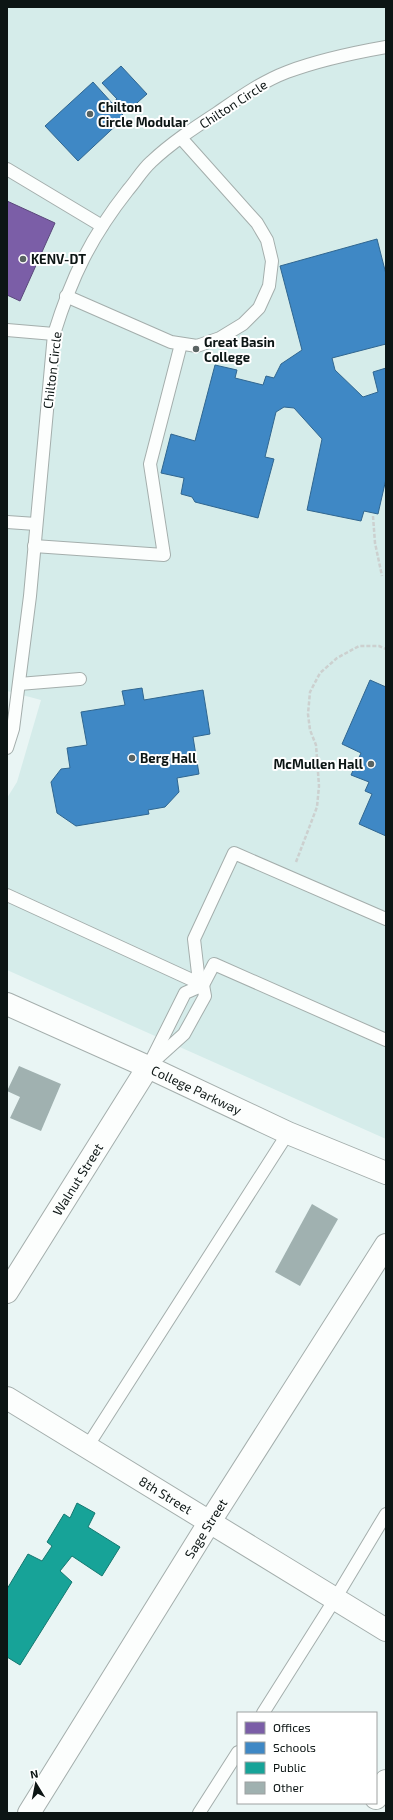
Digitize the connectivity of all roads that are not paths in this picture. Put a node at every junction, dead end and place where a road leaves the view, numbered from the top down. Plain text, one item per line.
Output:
1 (386, 47) edge
2 (181, 138) junction
3 (7, 169) edge
4 (102, 226) junction
5 (66, 296) junction
6 (7, 330) edge
7 (54, 334) junction
8 (181, 344) junction
9 (7, 522) edge
10 (36, 524) junction
11 (34, 546) junction
12 (80, 679) dead end
13 (19, 684) junction
14 (7, 748) edge
15 (7, 895) edge
16 (386, 919) edge
17 (201, 983) junction
18 (7, 1004) edge
19 (386, 1040) edge
20 (148, 1067) junction
21 (288, 1133) junction
22 (386, 1173) edge
23 (386, 1245) edge
24 (7, 1292) edge
25 (7, 1398) edge
26 (86, 1447) junction
27 (386, 1514) edge
28 (209, 1523) junction
29 (335, 1599) junction
30 (386, 1630) edge
31 (264, 1712) edge
32 (237, 1754) edge
33 (386, 1781) edge
34 (377, 1796) edge
35 (372, 1804) edge
36 (29, 1813) edge
37 (199, 1813) edge
38 (367, 1813) edge

1 - 2 lane, Chilton Circle
2 - 4 lane, Chilton Circle
2 - 8 lane
3 - 4 lane
4 - 5 lane, Chilton Circle
5 - 7 lane, Chilton Circle
5 - 8 lane
6 - 7 lane
7 - 10 lane, Chilton Circle
8 - 11 lane
9 - 10 lane
10 - 11 lane, Chilton Circle
11 - 13 lane, Chilton Circle
12 - 13 lane
13 - 14 lane, Chilton Circle
15 - 17 lane
16 - 17 lane
17 - 19 lane
17 - 20 lane
17 - 20 lane
18 - 20 street, College Parkway
20 - 21 street, College Parkway
20 - 24 street, Walnut Street
21 - 22 street, College Parkway
21 - 26 lane
23 - 28 street, Sage Street
25 - 26 street, 8th Street
26 - 28 street, 8th Street
27 - 29 lane
28 - 29 street, 8th Street
28 - 36 street, Sage Street
29 - 30 street, 8th Street
29 - 31 lane
32 - 37 lane
33 - 34 street
35 - 38 street

